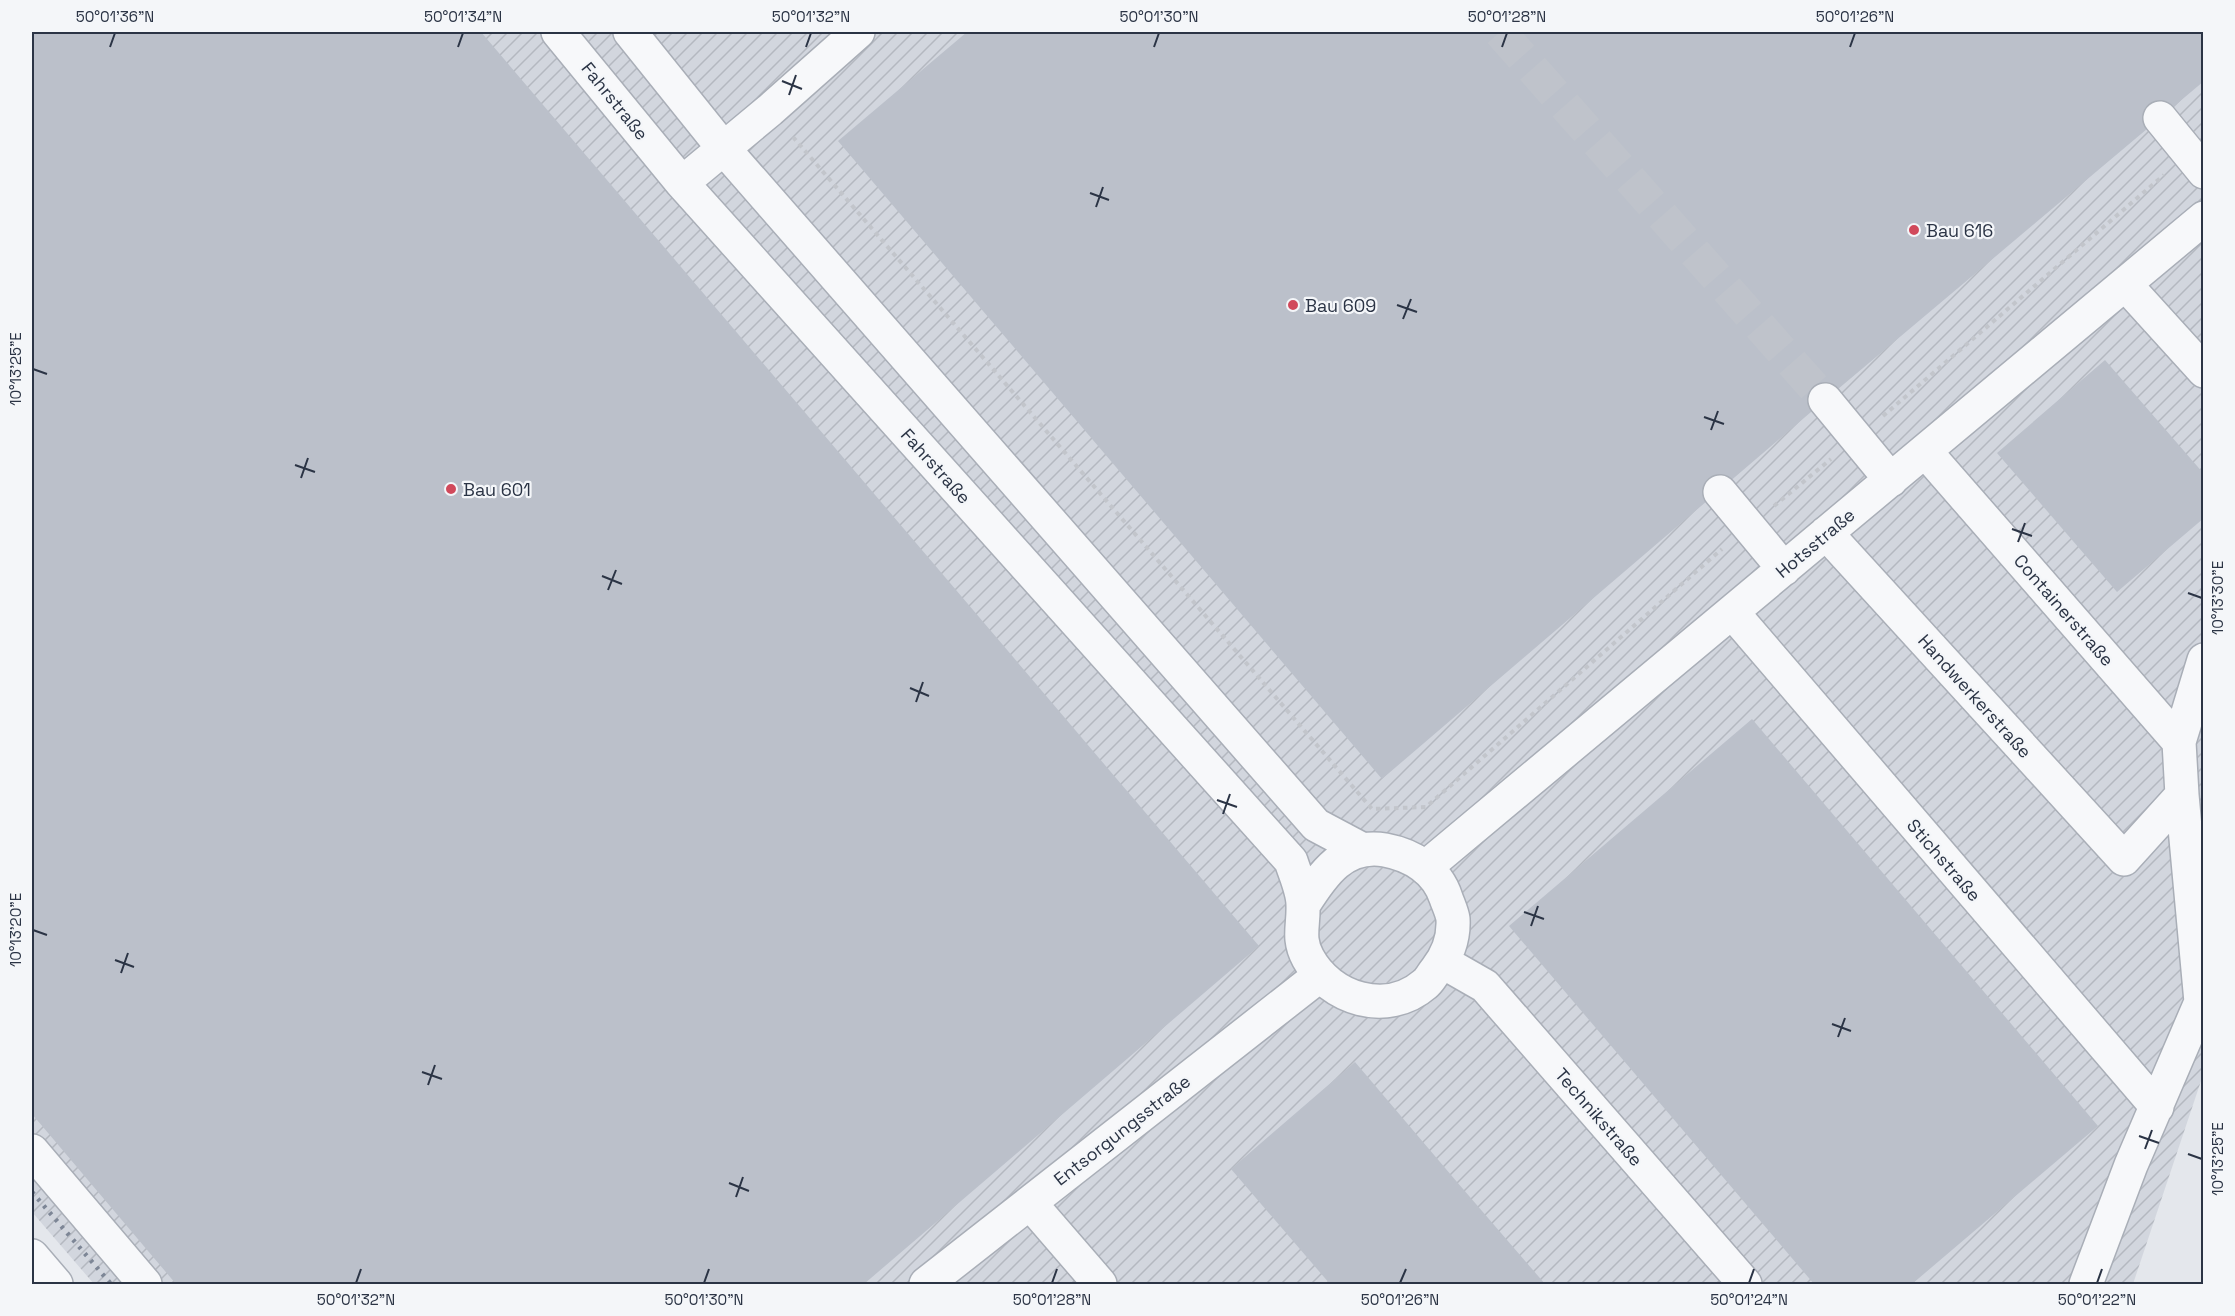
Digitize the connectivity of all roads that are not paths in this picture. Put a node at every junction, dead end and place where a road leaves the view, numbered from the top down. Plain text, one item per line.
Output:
1 (558, 32) edge
2 (630, 32) edge
3 (858, 32) edge
4 (2160, 118) dead end
5 (724, 149) junction
6 (2196, 163) edge
7 (682, 183) junction
8 (2204, 218) edge
9 (2125, 284) junction
10 (2204, 370) edge
11 (1825, 400) tunnel mouth
12 (1925, 451) junction
13 (1891, 480) junction
14 (1720, 492) dead end
15 (1826, 533) junction
16 (1784, 569) junction
17 (1732, 612) junction
18 (2204, 660) edge
19 (2179, 742) junction
20 (2182, 795) junction
21 (1363, 850) junction
22 (1426, 867) junction
23 (1304, 904) junction
24 (1443, 962) junction
25 (1319, 976) junction
26 (2157, 1107) junction
27 (32, 1151) edge
28 (1030, 1203) junction
29 (32, 1256) edge
30 (56, 1284) edge
31 (145, 1284) edge
32 (926, 1284) edge
33 (1100, 1284) edge
34 (1745, 1284) edge
35 (2086, 1284) edge

1 - 7 street, Fahrstraße
2 - 5 street
3 - 5 street
4 - 6 street
5 - 7 street
5 - 21 street
7 - 23 street, Fahrstraße
8 - 9 street, Hotsstraße
9 - 10 street
9 - 12 street, Hotsstraße
11 - 13 street
12 - 13 street, Hotsstraße
12 - 19 street, Containerstraße
13 - 15 street, Hotsstraße
14 - 16 street
15 - 16 street, Hotsstraße
15 - 20 street, Handwerkerstraße
16 - 17 street, Hotsstraße
17 - 22 street, Hotsstraße
17 - 26 street, Stichstraße
18 - 19 street
19 - 20 street
20 - 26 street
21 - 22 street
21 - 23 street
22 - 24 street
23 - 25 street
24 - 25 street
24 - 34 street, Technikstraße
25 - 28 street, Entsorgungsstraße
26 - 35 street
27 - 31 street
28 - 32 street, Entsorgungsstraße
28 - 33 street
29 - 30 street

